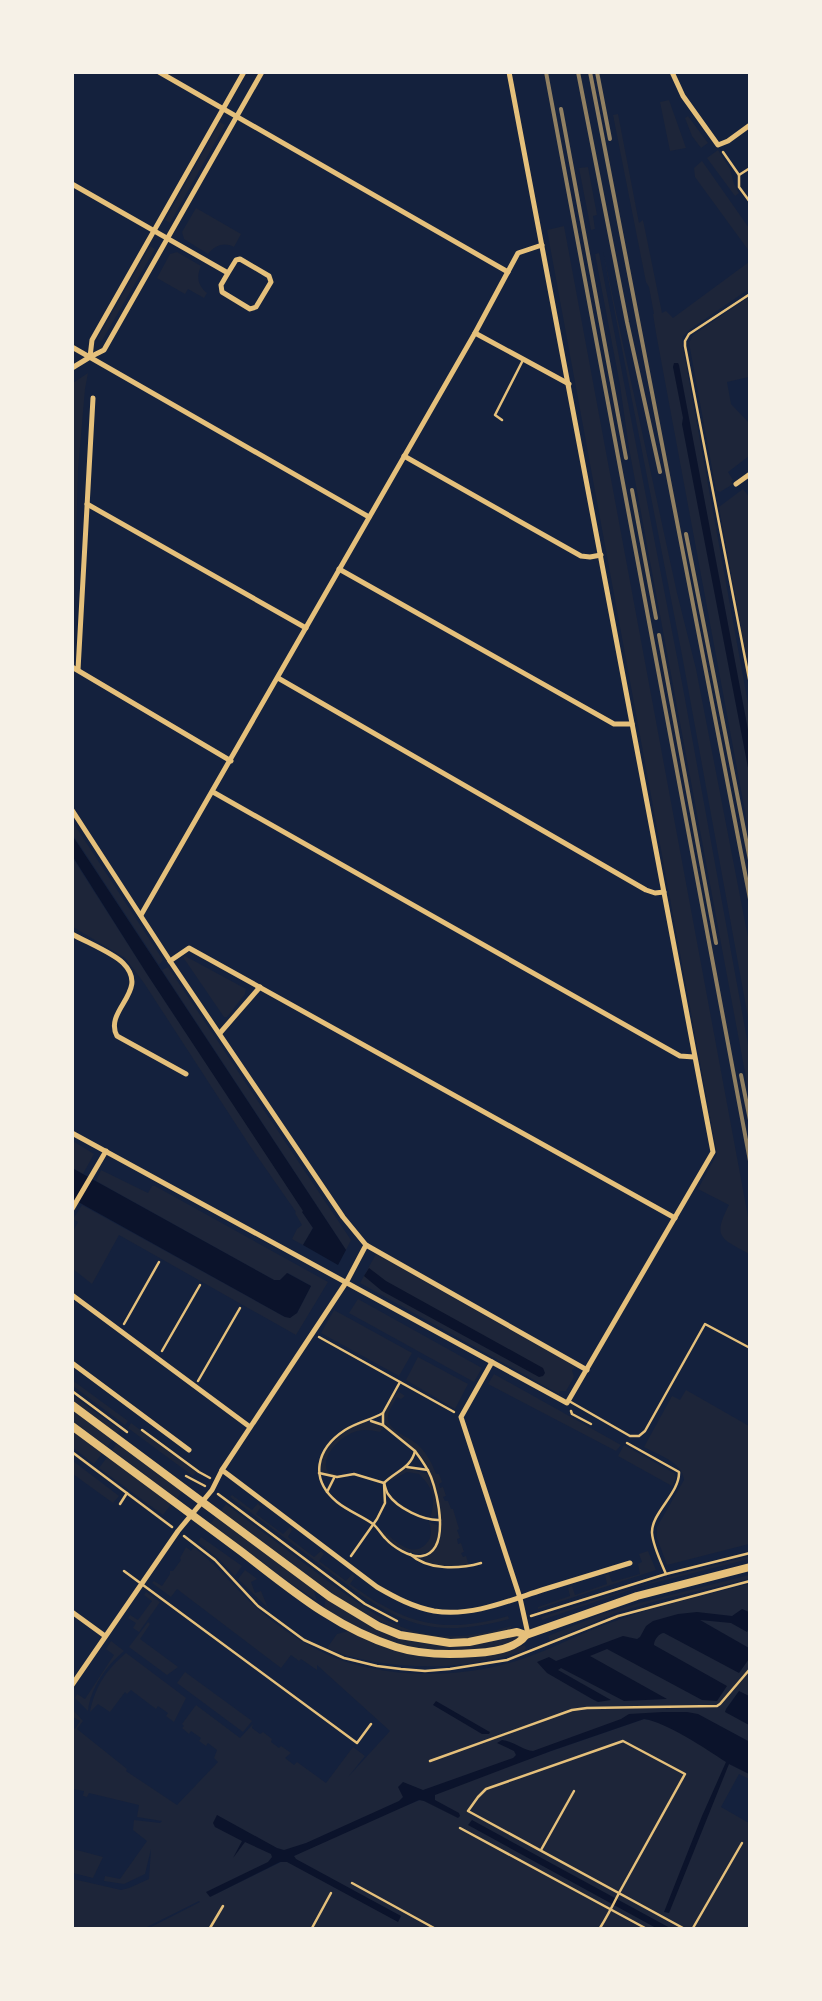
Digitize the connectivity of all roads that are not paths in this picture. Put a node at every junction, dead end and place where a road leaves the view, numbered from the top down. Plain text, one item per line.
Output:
1 (159, 72) edge
2 (244, 72) edge
3 (262, 72) edge
4 (510, 72) edge
5 (672, 72) edge
6 (223, 108) junction
7 (237, 116) junction
8 (750, 125) edge
9 (72, 184) edge
10 (154, 229) junction
11 (168, 238) junction
12 (542, 246) junction
13 (508, 272) junction
14 (228, 273) junction
15 (475, 333) junction
16 (72, 346) edge
17 (90, 357) junction
18 (523, 360) junction
19 (72, 368) edge
20 (569, 384) junction
21 (93, 398) dead end
22 (502, 420) dead end
23 (404, 456) junction
24 (750, 474) edge
25 (736, 484) dead end
26 (87, 504) junction
27 (369, 517) junction
28 (601, 556) junction
29 (339, 569) junction
30 (306, 628) junction
31 (75, 668) edge
32 (278, 678) junction
33 (632, 724) junction
34 (231, 761) junction
35 (213, 792) junction
36 (72, 810) edge
37 (664, 892) junction
38 (141, 916) junction
39 (72, 934) edge
40 (170, 961) junction
41 (260, 987) junction
42 (220, 1034) junction
43 (694, 1056) junction
44 (186, 1074) dead end
45 (72, 1133) edge
46 (106, 1151) junction
47 (74, 1206) edge
48 (675, 1218) junction
49 (366, 1245) junction
50 (347, 1281) junction
51 (72, 1295) edge
52 (750, 1348) edge
53 (492, 1362) junction
54 (72, 1363) edge
55 (587, 1370) junction
56 (568, 1402) junction
57 (72, 1406) edge
58 (72, 1426) edge
59 (250, 1427) junction
60 (189, 1450) dead end
61 (222, 1470) junction
62 (201, 1502) junction
63 (191, 1514) junction
64 (630, 1563) dead end
65 (750, 1567) edge
66 (124, 1571) dead end
67 (142, 1584) junction
68 (520, 1598) junction
69 (72, 1612) edge
70 (527, 1635) junction
71 (105, 1636) junction
72 (72, 1685) edge
73 (371, 1724) dead end

1 - 6 street
2 - 6 street
3 - 7 street
4 - 12 street
5 - 8 street
6 - 7 street
6 - 10 street
7 - 11 street
7 - 13 street
9 - 10 street
10 - 11 street
10 - 17 street
11 - 14 street
11 - 17 street
12 - 13 street
12 - 20 street
13 - 15 street
14 - 14 street
15 - 18 street
15 - 23 street
16 - 17 street
17 - 19 street
17 - 27 street
18 - 20 street
18 - 22 lane
20 - 28 street
21 - 26 street
23 - 27 street
23 - 28 street
24 - 25 street
26 - 30 street
26 - 31 street
27 - 29 street
28 - 33 street
29 - 30 street
29 - 33 street
30 - 32 street
31 - 34 street
32 - 34 street
32 - 37 street
33 - 37 street
34 - 35 street
35 - 38 street
35 - 43 street
36 - 38 street
37 - 43 street
38 - 40 street
39 - 44 street
40 - 41 street
40 - 42 street
41 - 42 street
41 - 48 street
42 - 49 street
43 - 48 street
45 - 46 street
46 - 47 street
46 - 50 street
48 - 55 street
49 - 50 street
49 - 55 street
50 - 53 street
50 - 59 street
51 - 59 street
52 - 56 lane
53 - 56 street
53 - 68 street
54 - 60 street
55 - 56 street
57 - 62 main road
58 - 63 main road
59 - 61 street
61 - 62 street
61 - 68 street
62 - 63 street
62 - 70 main road
63 - 67 street
63 - 70 main road
64 - 68 street
65 - 70 main road
66 - 67 lane
67 - 71 street
67 - 73 lane
68 - 70 street
69 - 71 street
71 - 72 street

